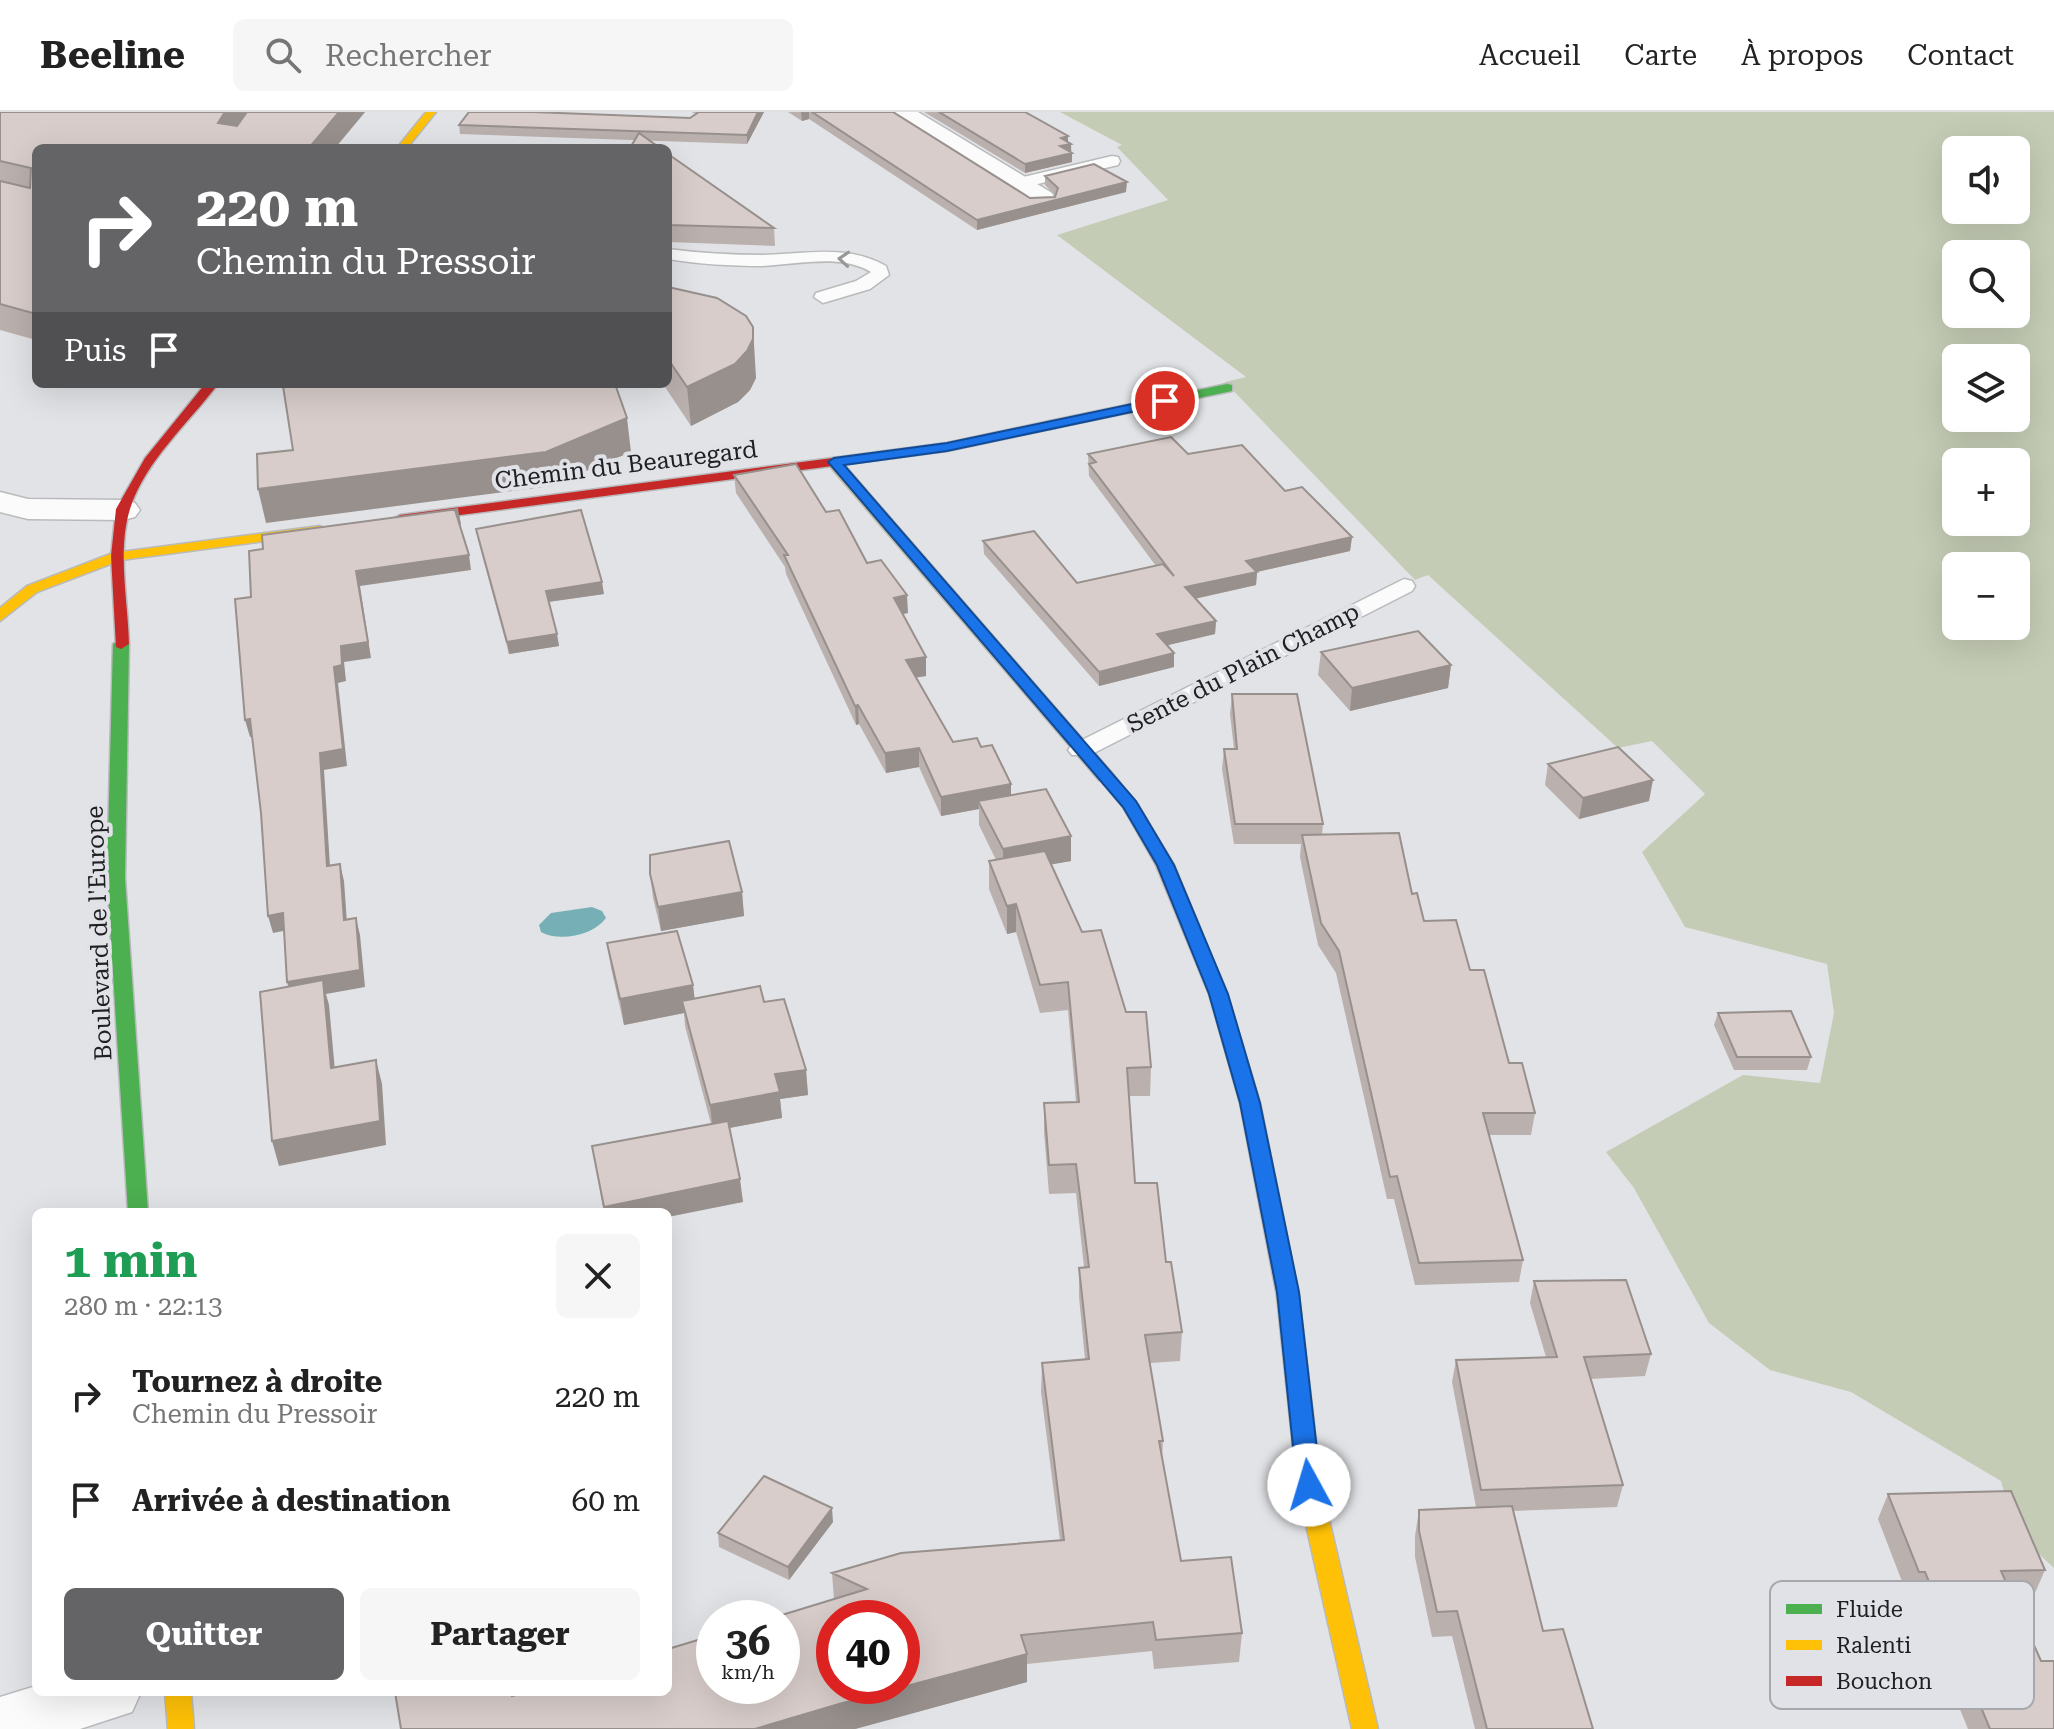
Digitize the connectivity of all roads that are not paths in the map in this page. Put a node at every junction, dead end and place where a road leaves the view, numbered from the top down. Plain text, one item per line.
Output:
1 (431, 112) edge
2 (901, 112) edge
3 (405, 144) edge
4 (1112, 161) dead end
5 (1021, 183) junction
6 (1042, 199) edge
7 (672, 252) edge
8 (823, 297) dead end
9 (209, 388) edge
10 (1227, 388) dead end
11 (834, 462) junction
12 (0, 502) edge
13 (123, 510) junction
14 (377, 522) edge
15 (345, 526) edge
16 (118, 556) junction
17 (1404, 586) dead end
18 (0, 616) edge
19 (1081, 750) junction
20 (138, 1208) edge
21 (97, 1696) edge
22 (178, 1696) edge
23 (0, 1725) edge
24 (181, 1729) edge
25 (1365, 1729) edge

1 - 3 street
2 - 5 street
4 - 5 lane
5 - 6 street
8 -> 7 lane
9 - 13 street
10 - 11 street, Chemin du Beauregard
11 - 14 street, Chemin du Beauregard
11 - 19 street
12 - 13 street
13 - 16 street, Boulevard de l'Europe
15 - 16 street
16 - 18 street
16 - 20 street, Boulevard de l'Europe
17 - 19 lane, Sente du Plain Champ
19 - 25 street
21 - 23 street
22 - 24 street

